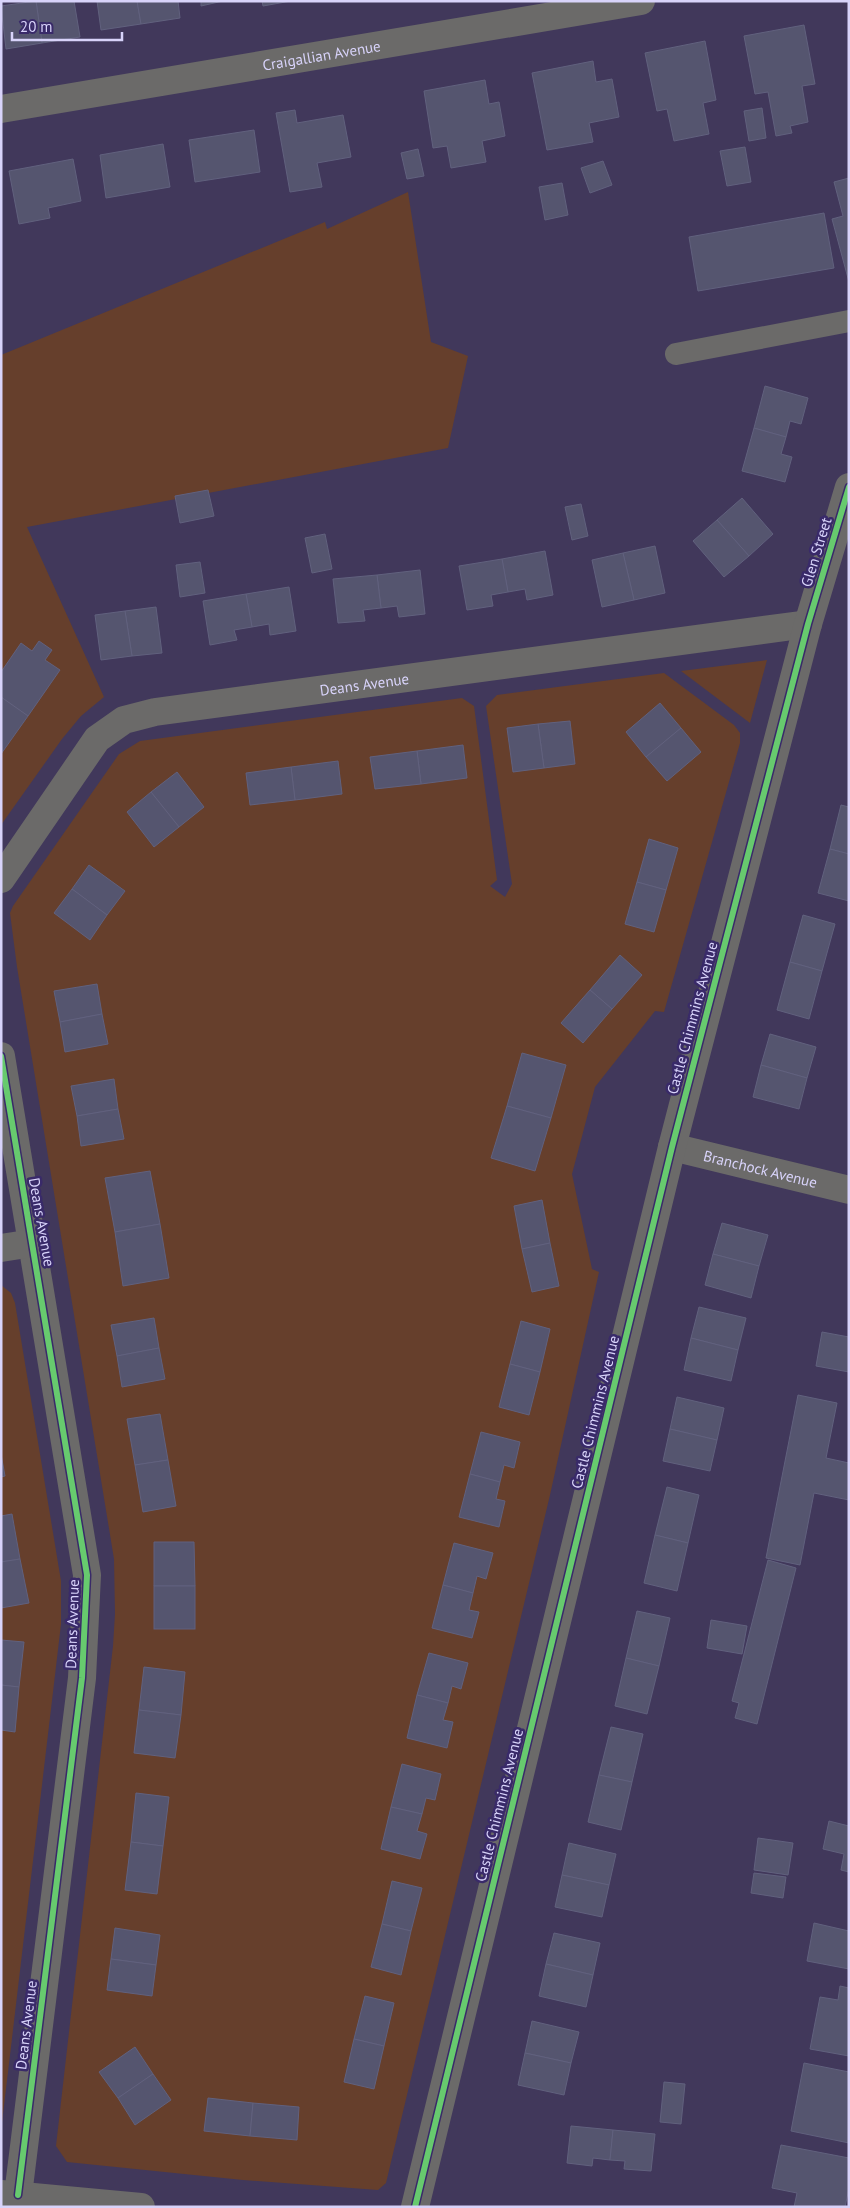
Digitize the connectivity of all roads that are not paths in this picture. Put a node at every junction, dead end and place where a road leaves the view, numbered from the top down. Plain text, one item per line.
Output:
1 (641, 1) edge
2 (1, 109) edge
3 (849, 321) edge
4 (676, 354) dead end
5 (849, 487) edge
6 (808, 624) junction
7 (1, 878) edge
8 (1, 1056) edge
9 (672, 1147) junction
10 (849, 1190) edge
11 (33, 1243) junction
12 (1, 1248) edge
13 (9, 2195) edge
14 (141, 2207) edge
15 (415, 2207) edge

1 - 2 street, Craigallian Avenue
3 - 4 lane
5 - 6 street, Glen Street
6 - 7 street, Deans Avenue
6 - 9 street, Castle Chimmins Avenue
8 - 11 street, Deans Avenue
9 - 10 street, Branchock Avenue
9 - 15 street, Castle Chimmins Avenue
11 - 12 street
11 - 13 street, Deans Avenue
13 - 14 street

